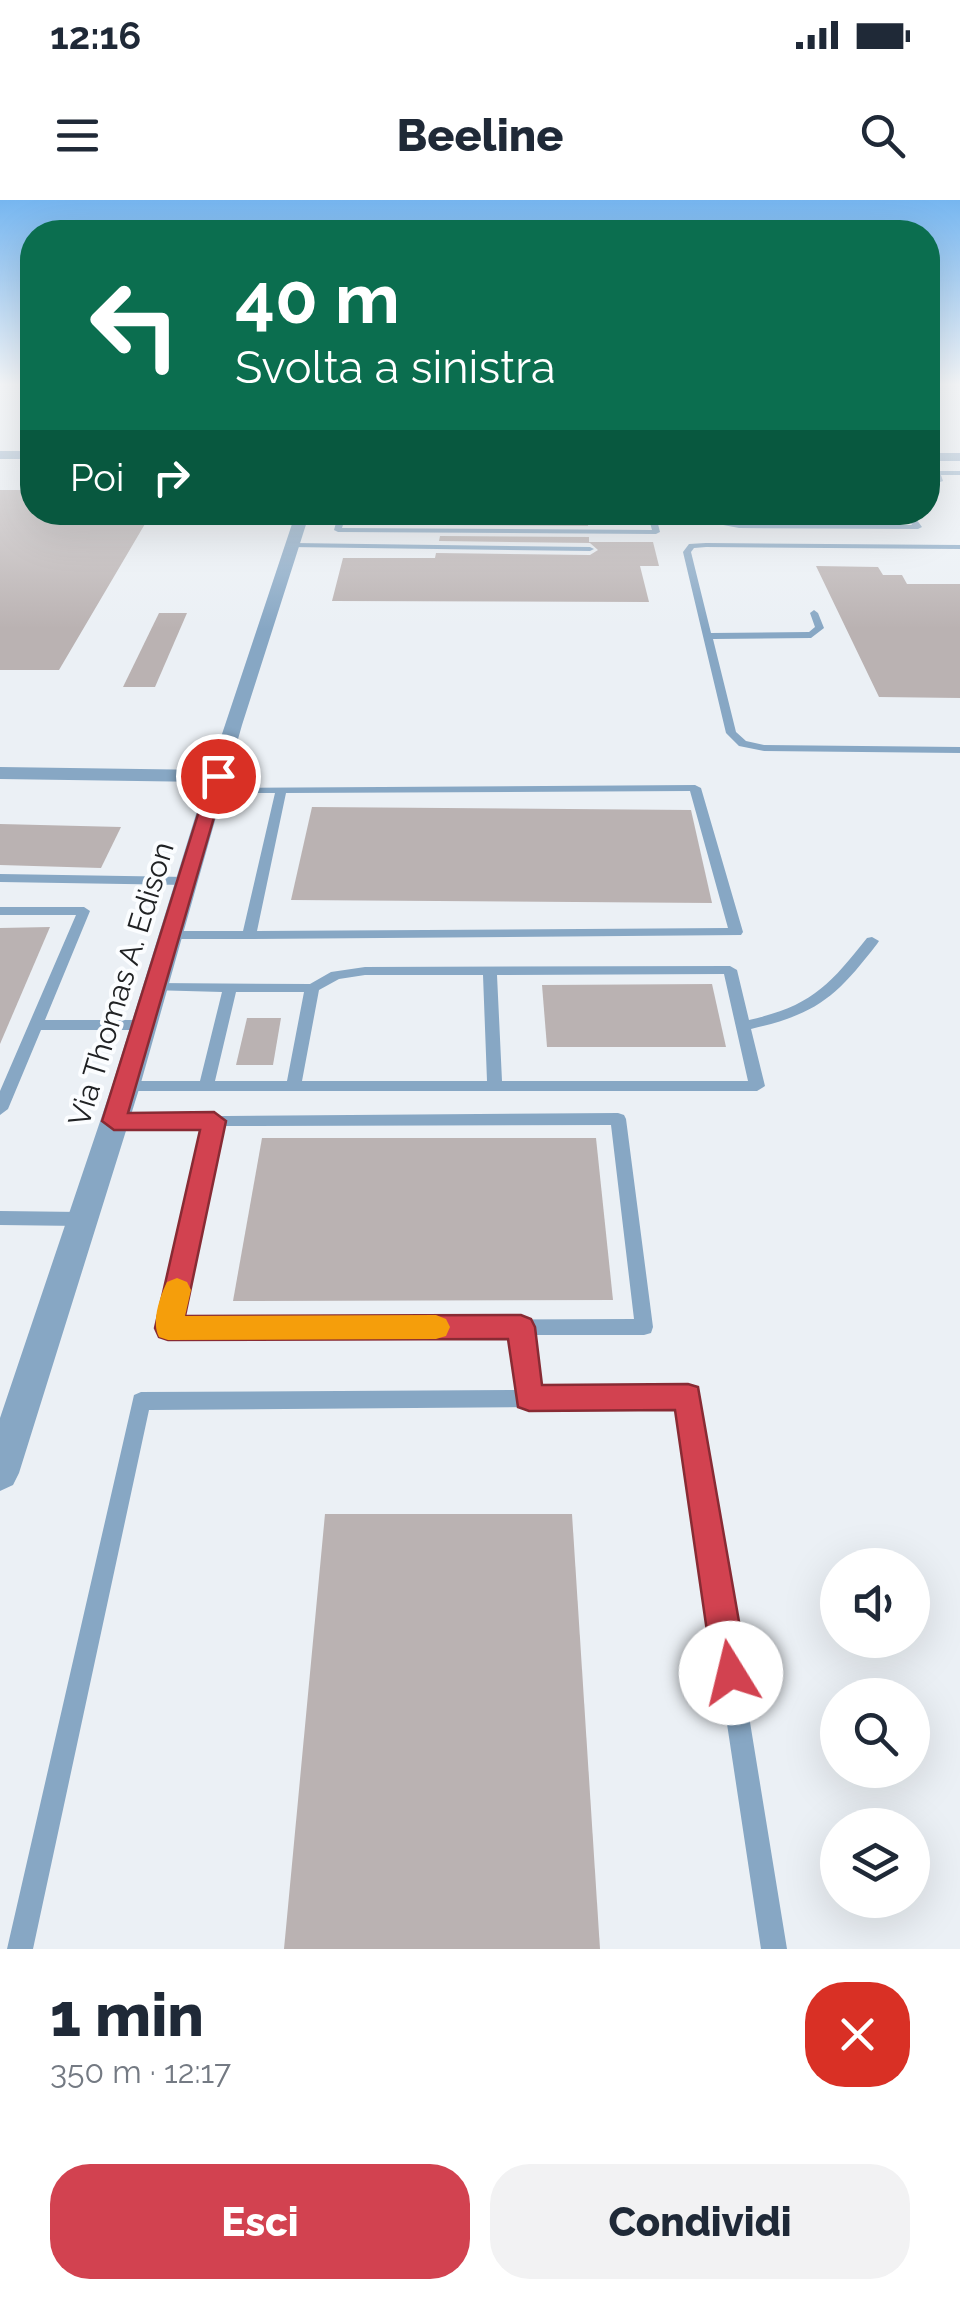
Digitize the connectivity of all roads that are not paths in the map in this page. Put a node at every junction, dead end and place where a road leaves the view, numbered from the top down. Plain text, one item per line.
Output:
1 (299, 525) edge
2 (339, 525) edge
3 (398, 525) edge
4 (654, 525) edge
5 (736, 525) edge
6 (917, 525) edge
7 (397, 530) junction
8 (294, 545) junction
9 (960, 547) edge
10 (590, 549) dead end
11 (814, 613) dead end
12 (707, 636) junction
13 (960, 750) edge
14 (0, 773) edge
15 (216, 783) junction
16 (281, 790) junction
17 (0, 878) edge
18 (187, 881) junction
19 (0, 911) edge
20 (171, 935) junction
21 (250, 935) junction
22 (872, 941) dead end
23 (490, 970) junction
24 (155, 986) junction
25 (230, 987) junction
26 (312, 988) junction
27 (36, 1025) junction
28 (144, 1025) junction
29 (743, 1026) junction
30 (207, 1084) junction
31 (294, 1084) junction
32 (495, 1084) junction
33 (126, 1086) junction
34 (0, 1109) edge
35 (114, 1121) junction
36 (214, 1121) junction
37 (0, 1218) edge
38 (82, 1220) junction
39 (521, 1327) junction
40 (529, 1398) junction
41 (0, 1473) edge
42 (20, 1949) edge
43 (774, 1949) edge

1 - 8 street, Via Thomas A. Edison
2 - 7 lane
3 - 7 lane
4 - 7 lane
5 - 6 lane
8 - 10 lane
8 - 15 street, Via Thomas A. Edison
9 - 12 lane
11 - 12 lane
12 - 13 lane
14 - 15 street
15 - 16 lane
15 - 18 street, Via Thomas A. Edison
16 - 21 lane
16 - 21 lane
17 - 18 lane
18 - 20 street, Via Thomas A. Edison
19 - 27 lane
20 - 21 lane
20 - 24 street, Via Thomas A. Edison
22 - 29 lane
23 - 26 lane
23 - 29 lane
23 - 32 lane
24 - 25 lane
24 - 28 street, Via Thomas A. Edison
25 - 26 lane
25 - 30 lane
26 - 31 lane
27 - 28 lane
27 - 34 lane
28 - 33 street, Via Thomas A. Edison
29 - 32 lane
30 - 31 lane
30 - 33 lane
31 - 32 lane
33 - 35 street, Via Thomas A. Edison
35 - 36 lane
35 - 38 street, Via Thomas A. Edison
36 - 39 lane
36 - 39 lane
37 - 38 lane
38 - 41 street, Via Thomas A. Edison
39 - 40 lane
40 - 42 lane
40 - 43 lane

